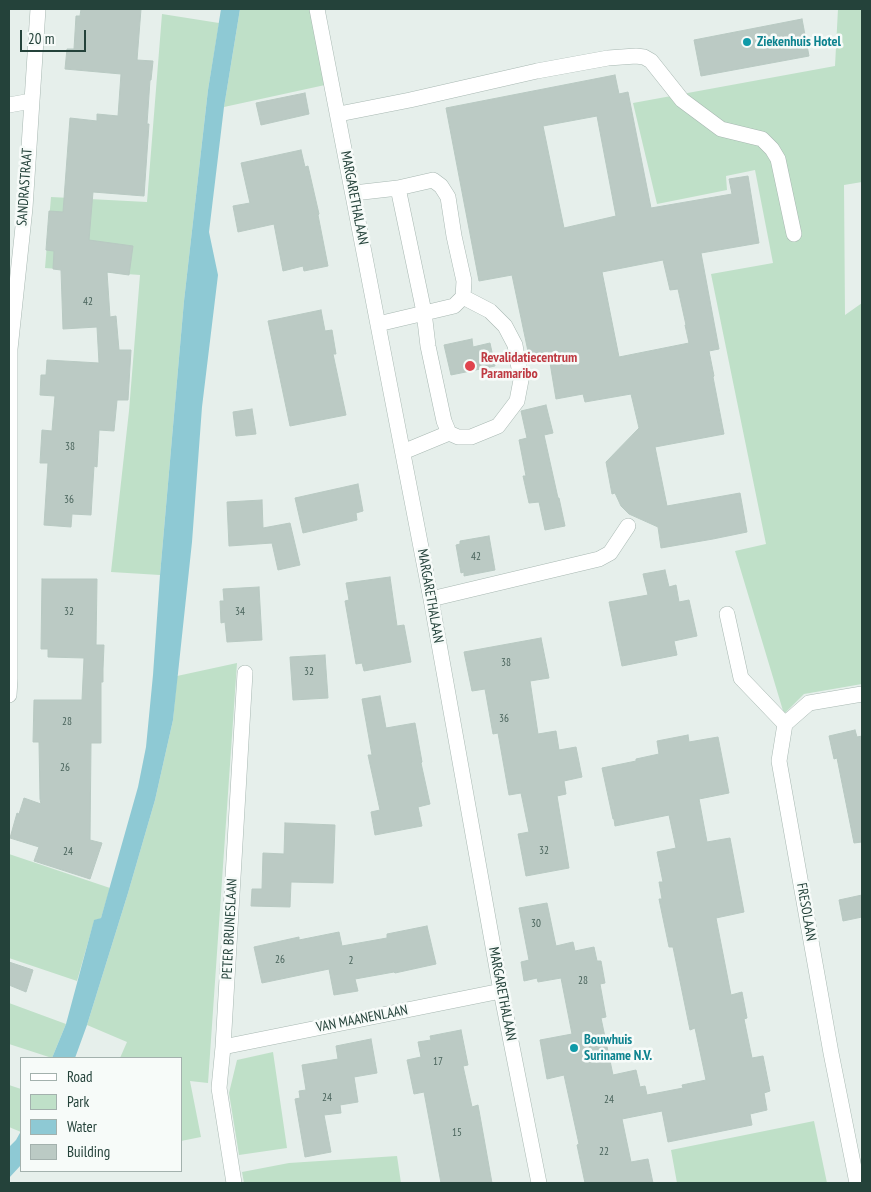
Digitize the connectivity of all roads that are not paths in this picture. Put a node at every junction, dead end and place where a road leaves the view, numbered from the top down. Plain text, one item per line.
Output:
1 (38, 9) edge
2 (318, 9) edge
3 (31, 101) junction
4 (9, 105) edge
5 (338, 114) junction
6 (398, 188) junction
7 (354, 193) junction
8 (794, 234) dead end
9 (463, 297) junction
10 (424, 312) junction
11 (378, 324) junction
12 (10, 349) edge
13 (448, 433) junction
14 (403, 452) junction
15 (628, 526) dead end
16 (10, 590) edge
17 (431, 598) junction
18 (727, 614) dead end
19 (245, 673) dead end
20 (862, 694) edge
21 (9, 695) edge
22 (786, 724) junction
23 (501, 991) junction
24 (223, 1047) junction
25 (234, 1183) edge
26 (539, 1183) edge
27 (857, 1183) edge

1 - 3 street, SANDRASTRAAT
2 - 5 street, MARGARETHALAAN
3 - 4 street
3 - 12 street, SANDRASTRAAT
5 - 7 street, MARGARETHALAAN
5 - 8 street
6 - 7 street
6 - 9 street
6 - 10 street
7 - 11 street, MARGARETHALAAN
9 - 10 street
9 - 13 street
10 - 11 street
10 - 13 street
11 - 14 street, MARGARETHALAAN
12 - 16 street, SANDRASTRAAT
13 - 14 street
14 - 17 street, MARGARETHALAAN
15 - 17 street
16 - 21 street, SANDRASTRAAT
17 - 23 street, MARGARETHALAAN
18 - 22 street
19 - 24 street, PETER BRUNESLAAN
20 - 22 street
22 - 27 street, FRESOLAAN
23 - 24 street, VAN MAANENLAAN
23 - 26 street, MARGARETHALAAN
24 - 25 street, PETER BRUNESLAAN

